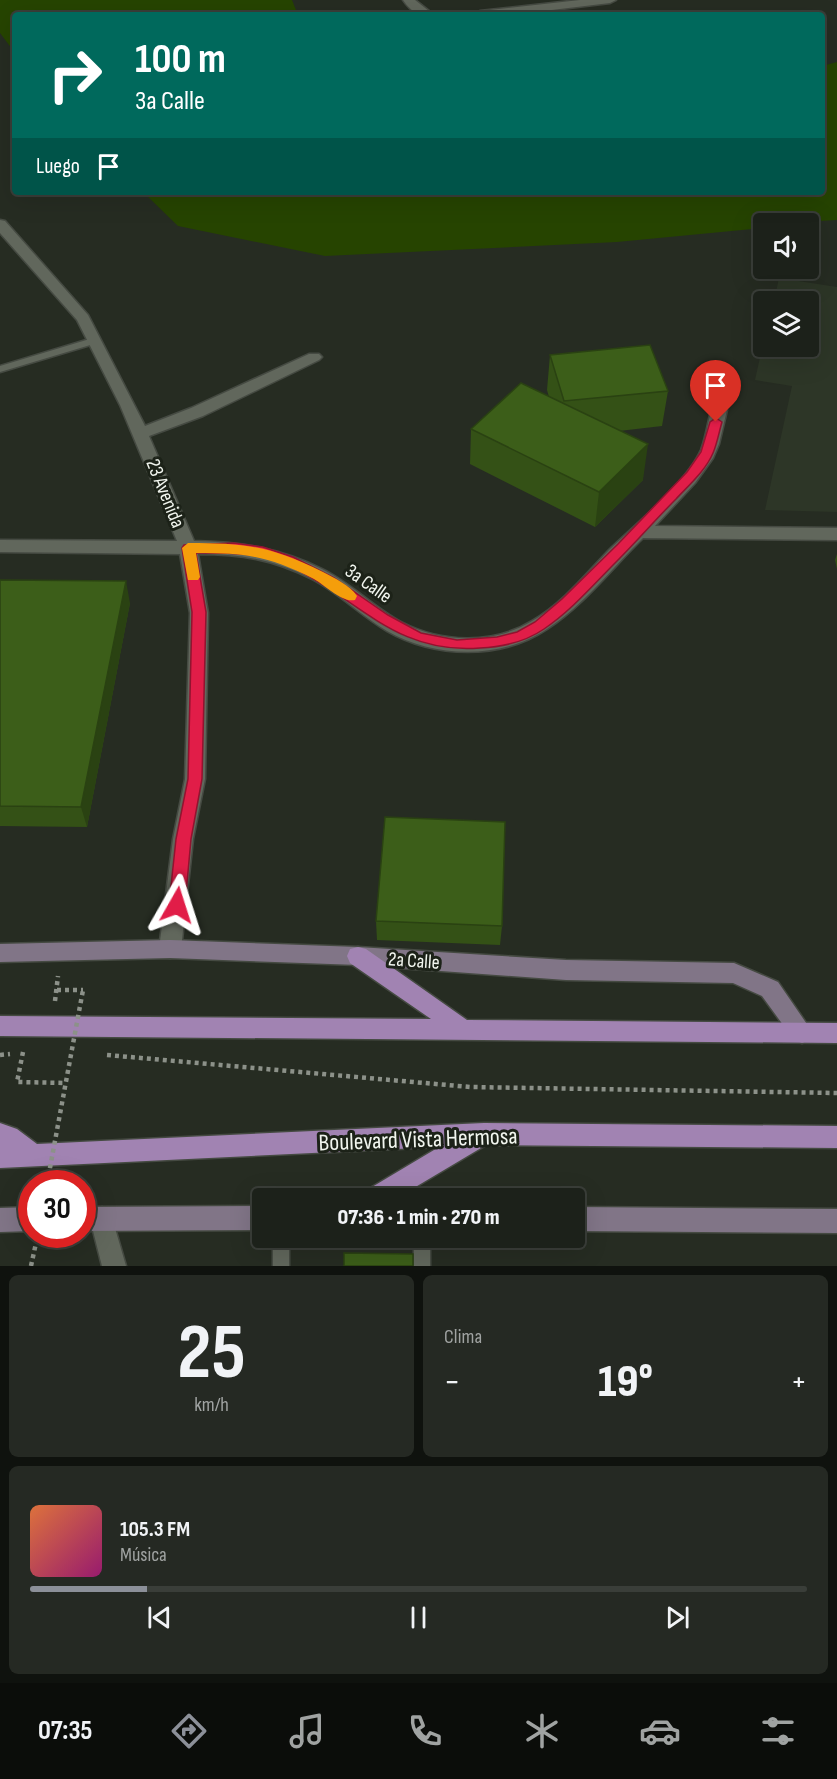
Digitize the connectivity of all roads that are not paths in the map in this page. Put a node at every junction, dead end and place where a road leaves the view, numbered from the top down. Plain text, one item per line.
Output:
1 (409, 0) edge
2 (610, 0) edge
3 (423, 12) edge
4 (506, 12) edge
5 (0, 224) edge
6 (93, 341) junction
7 (314, 357) dead end
8 (0, 369) edge
9 (719, 410) dead end
10 (141, 433) junction
11 (638, 532) junction
12 (837, 534) edge
13 (0, 546) edge
14 (188, 548) junction
15 (170, 949) junction
16 (0, 953) edge
17 (358, 956) junction
18 (0, 1026) edge
19 (464, 1030) junction
20 (802, 1033) junction
21 (837, 1033) edge
22 (0, 1134) edge
23 (484, 1134) junction
24 (837, 1137) edge
25 (33, 1155) junction
26 (0, 1157) edge
27 (392, 1188) edge
28 (252, 1218) edge
29 (96, 1219) edge
30 (585, 1219) edge
31 (0, 1220) edge
32 (18, 1220) edge
33 (837, 1221) edge
34 (96, 1228) edge
35 (281, 1248) edge
36 (422, 1248) edge
37 (114, 1266) edge
38 (281, 1266) edge
39 (422, 1266) edge

1 - 3 street
2 - 4 street
5 - 6 street, 23 Avenida
6 - 8 lane
6 - 10 street, 23 Avenida
7 - 10 street
9 - 11 street, 3a Calle
10 - 14 street, 23 Avenida
11 - 12 street
11 - 14 street, 3a Calle
13 - 14 street, 3a Calle
14 - 15 street, 23 Avenida
15 - 16 street, 2a Calle
15 - 17 street, 2a Calle
17 - 19 main road
17 - 20 street, 2a Calle
18 - 19 main road
19 - 20 main road
20 - 21 main road
22 - 25 main road
23 - 24 main road, Boulevard Vista Hermosa
23 - 25 main road, Boulevard Vista Hermosa
23 - 27 main road
25 - 26 main road, Boulevard Vista Hermosa
28 - 29 street
30 - 33 street
31 - 32 street
34 - 37 street
35 - 38 lane
36 - 39 lane

